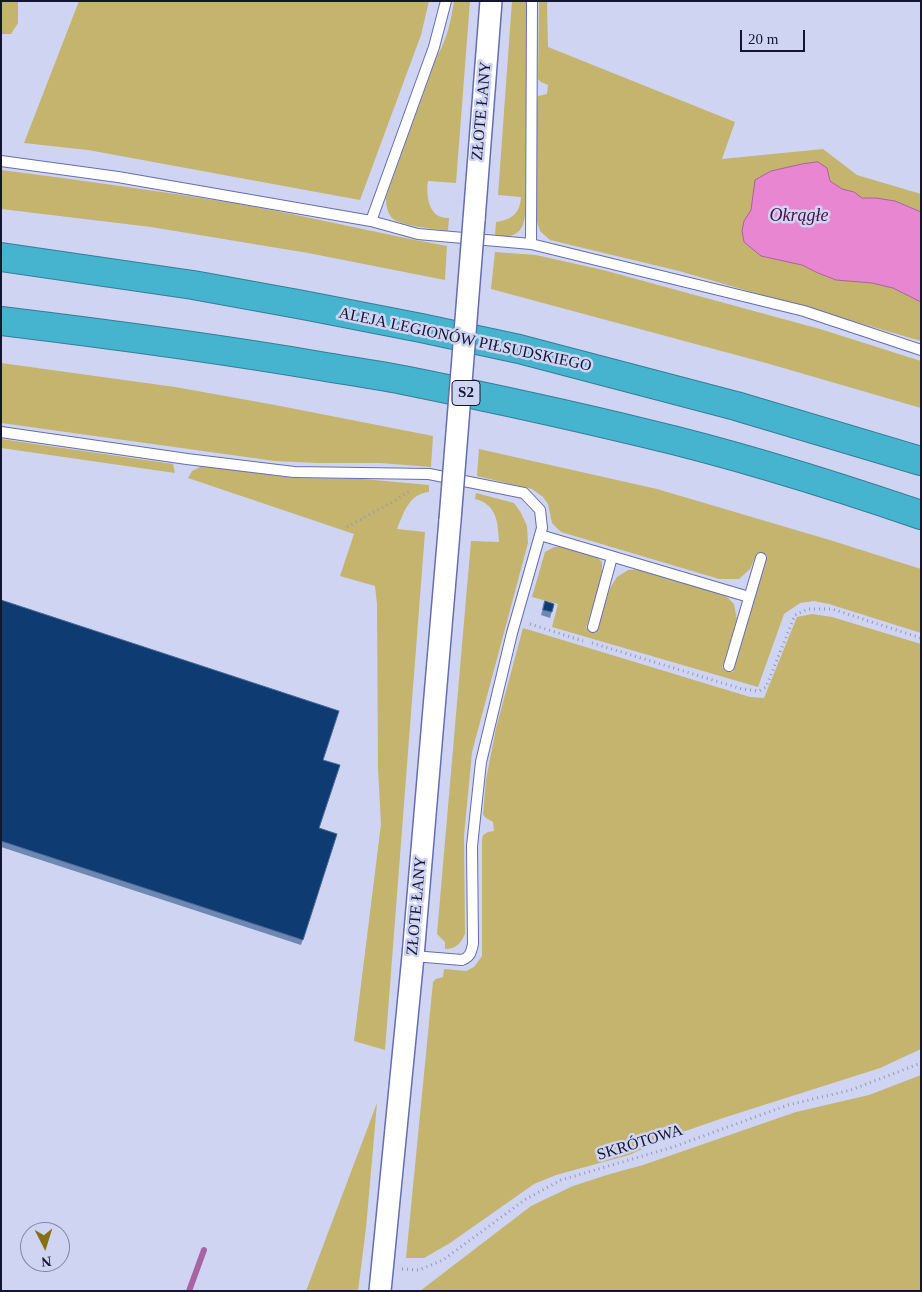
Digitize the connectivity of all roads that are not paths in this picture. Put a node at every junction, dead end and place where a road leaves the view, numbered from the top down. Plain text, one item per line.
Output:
1 (446, 1) edge
2 (491, 1) edge
3 (532, 1) edge
4 (1, 161) edge
5 (371, 221) junction
6 (531, 244) junction
7 (1, 257) edge
8 (1, 321) edge
9 (921, 350) edge
10 (1, 432) edge
11 (921, 461) edge
12 (921, 515) edge
13 (540, 536) junction
14 (612, 557) junction
15 (761, 558) dead end
16 (749, 597) junction
17 (593, 627) dead end
18 (729, 666) dead end
19 (413, 956) junction
20 (380, 1291) edge

1 - 5 lane
2 - 19 street, ZŁOTE ŁANY, bridge
3 - 6 lane
4 - 5 lane
5 - 6 lane
6 - 9 lane
7 - 11 highway, ALEJA LEGIONÓW PIŁSUDSKIEGO
8 - 12 highway, S2
10 - 13 lane
13 - 14 lane
13 - 19 lane
14 - 16 lane
14 - 17 lane
15 - 16 lane
16 - 18 lane
19 - 20 street, ZŁOTE ŁANY

